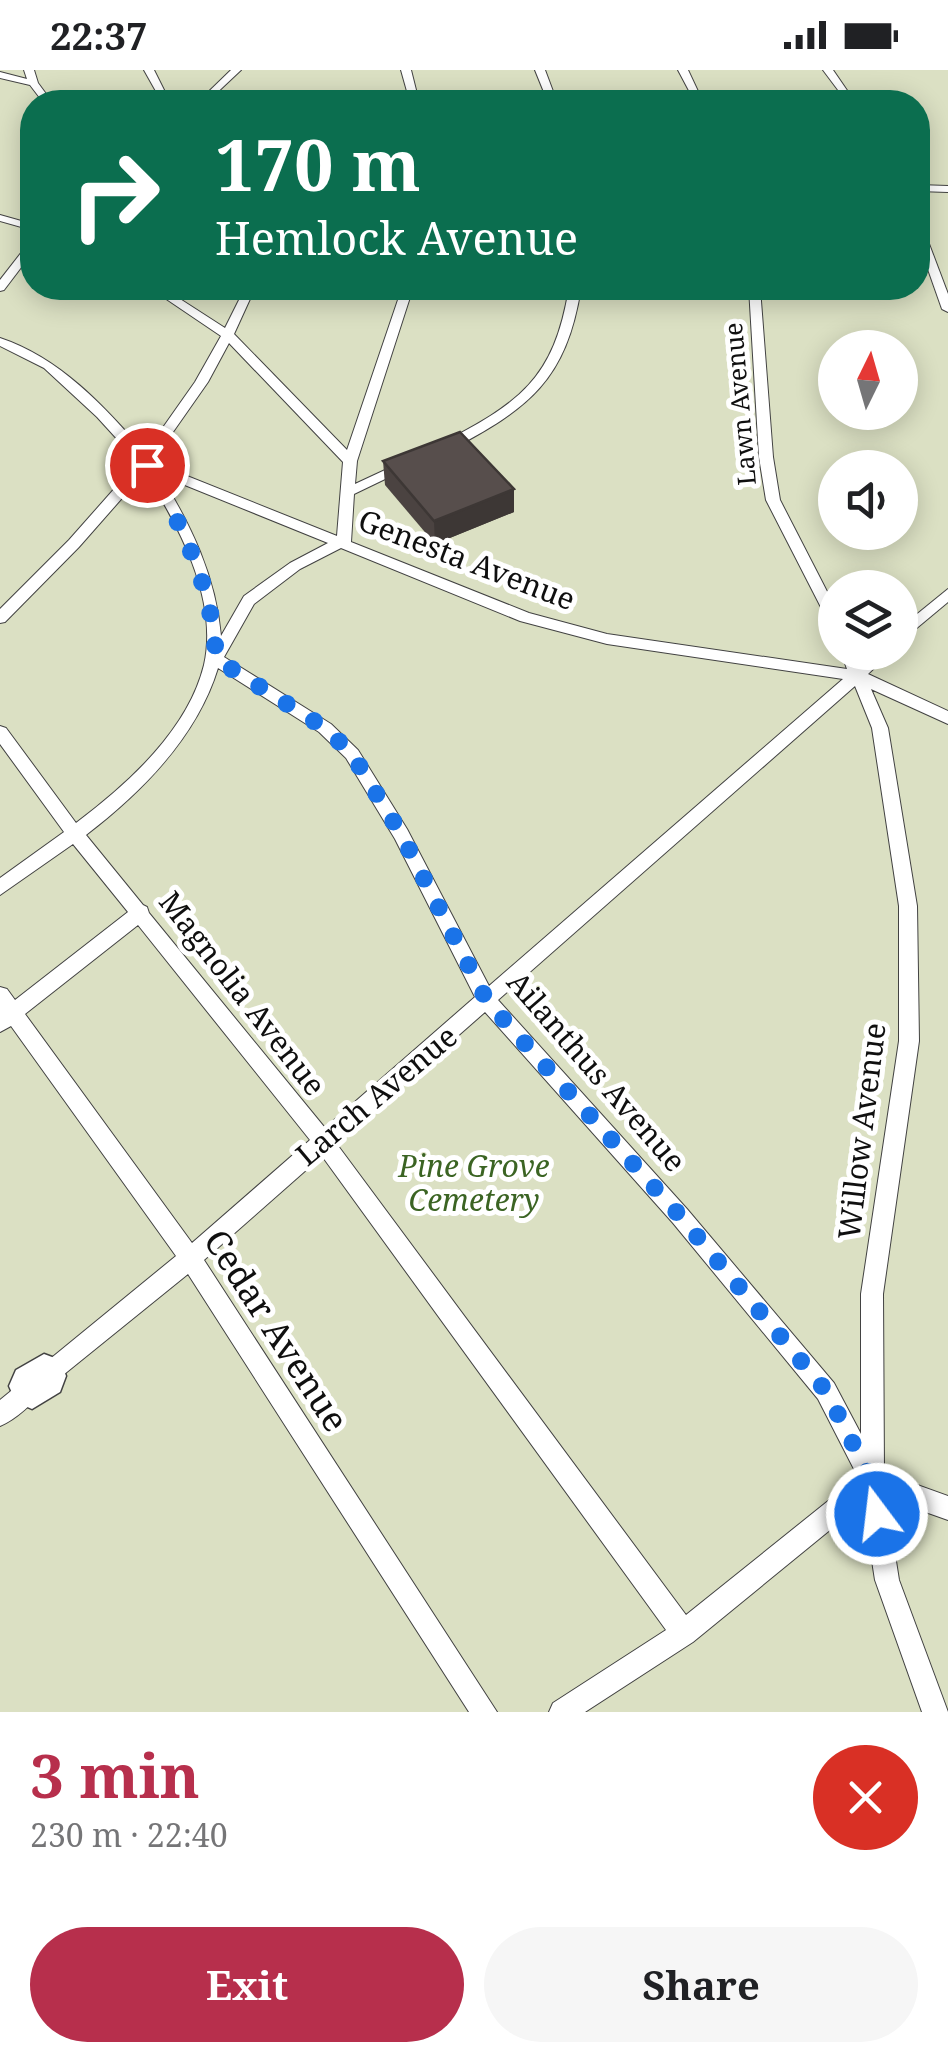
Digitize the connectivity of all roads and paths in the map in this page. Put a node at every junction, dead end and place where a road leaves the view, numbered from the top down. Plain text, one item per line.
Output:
1 (30, 70) edge
2 (236, 70) edge
3 (0, 74) edge
4 (33, 83) junction
5 (39, 90) edge
6 (215, 90) edge
7 (930, 260) edge
8 (20, 262) edge
9 (0, 288) edge
10 (174, 300) edge
11 (245, 300) edge
12 (404, 300) edge
13 (574, 300) edge
14 (755, 300) edge
15 (948, 309) edge
16 (229, 336) junction
17 (0, 342) edge
18 (432, 454) edge
19 (350, 461) junction
20 (416, 461) edge
21 (147, 465) junction
22 (348, 492) junction
23 (344, 541) junction
24 (818, 587) edge
25 (948, 594) edge
26 (0, 618) edge
27 (918, 621) edge
28 (216, 659) junction
29 (856, 670) edge
30 (864, 670) edge
31 (858, 676) junction
32 (948, 718) edge
33 (0, 732) edge
34 (75, 834) junction
35 (0, 888) edge
36 (141, 912) junction
37 (0, 995) edge
38 (487, 1001) junction
39 (7, 1018) edge
40 (322, 1140) junction
41 (190, 1258) junction
42 (26, 1392) edge
43 (872, 1481) junction
44 (948, 1508) edge
45 (684, 1633) junction
46 (484, 1712) edge
47 (562, 1712) edge
48 (935, 1712) edge

1 - 4 lane
2 - 6 lane
3 - 4 lane
4 - 5 lane
7 - 15 lane
8 - 9 lane
10 - 16 lane
11 - 16 lane
12 - 19 lane
13 - 18 lane
14 - 24 lane, Lawn Avenue
16 - 19 lane
16 - 21 lane
17 - 21 lane
19 - 22 lane
20 - 22 lane
21 - 23 lane, Genesta Avenue
21 - 26 lane
21 - 28 lane
22 - 23 lane
23 - 28 lane
23 - 31 lane, Genesta Avenue
25 - 27 lane
28 - 34 lane
28 - 38 lane, Ailanthus Avenue
29 - 31 lane
30 - 31 lane, Larch Avenue
31 - 32 lane, Genesta Avenue
31 - 38 lane, Larch Avenue
31 - 43 lane, Willow Avenue
33 - 34 lane, Magnolia Avenue
34 - 35 lane
34 - 36 lane, Magnolia Avenue
36 - 39 lane
36 - 40 lane, Magnolia Avenue
37 - 39 lane, Cedar Avenue
38 - 40 lane, Larch Avenue
38 - 43 lane, Ailanthus Avenue
39 - 41 lane, Cedar Avenue
40 - 41 lane, Larch Avenue
40 - 45 lane, Magnolia Avenue
41 - 42 lane, Larch Avenue
41 - 46 lane, Cedar Avenue
43 - 44 lane
43 - 45 lane
43 - 48 lane, Willow Avenue
45 - 47 lane

